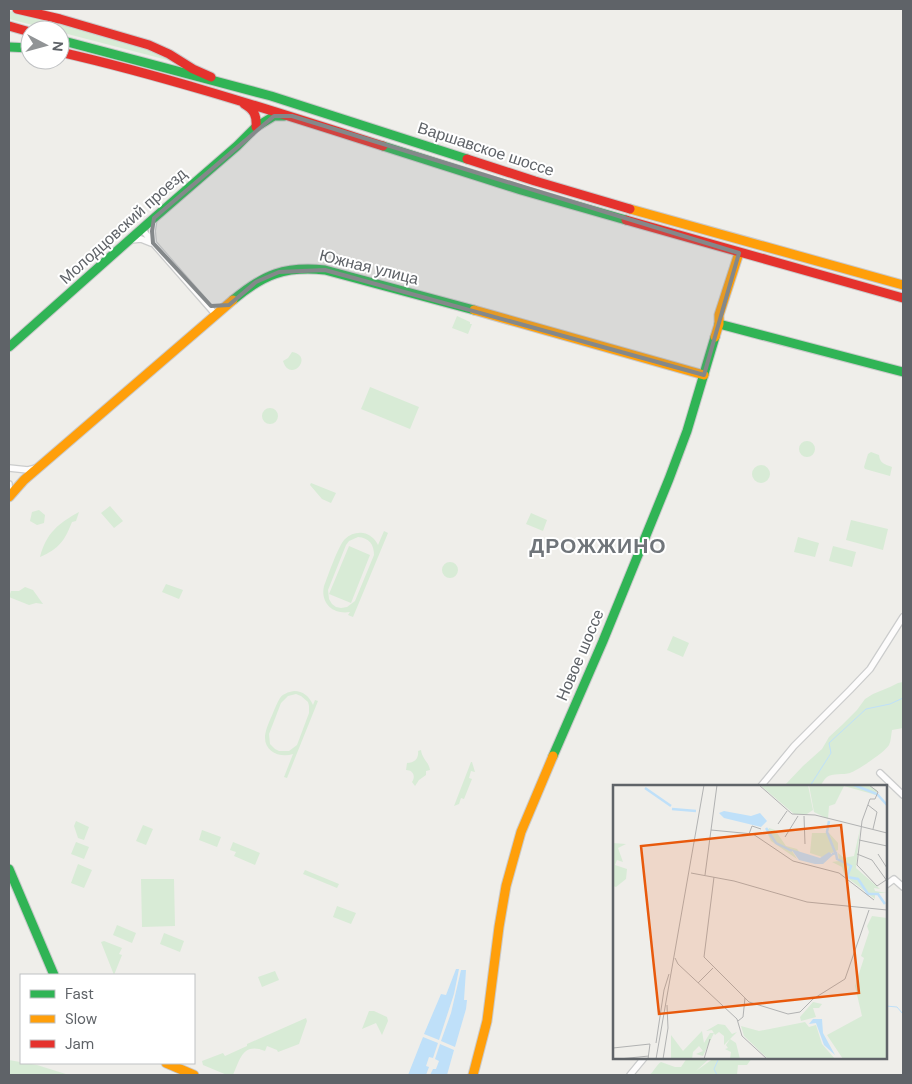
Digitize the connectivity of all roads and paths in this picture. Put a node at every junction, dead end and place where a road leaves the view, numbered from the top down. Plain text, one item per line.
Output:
1 (17, 9) edge
2 (70, 43) edge
3 (70, 54) edge
4 (232, 85) junction
5 (235, 99) junction
6 (292, 116) junction
7 (256, 127) junction
8 (154, 218) junction
9 (142, 229) junction
10 (129, 240) junction
11 (153, 243) junction
12 (739, 252) junction
13 (903, 285) edge
14 (903, 298) edge
15 (205, 303) junction
16 (229, 305) junction
17 (216, 315) junction
18 (206, 324) junction
19 (719, 324) junction
20 (9, 347) edge
21 (903, 372) edge
22 (704, 375) junction
23 (38, 468) junction
24 (9, 469) edge
25 (24, 480) junction
26 (9, 484) edge
27 (9, 490) edge
28 (9, 497) edge
29 (903, 617) edge
30 (880, 773) dead end
31 (762, 785) edge
32 (903, 795) edge
33 (9, 869) edge
34 (887, 884) edge
35 (903, 887) edge
36 (54, 974) edge
37 (643, 1059) edge
38 (168, 1064) edge
39 (194, 1075) edge
40 (473, 1075) edge
41 (630, 1075) edge

1 - 4 street
2 - 4 street, Варшавское шоссе
3 - 5 street, Варшавское шоссе
4 - 13 street, Варшавское шоссе
5 - 6 street, Варшавское шоссе
5 - 7 street
6 - 7 street, Молодцовский проезд
6 - 12 street, Варшавское шоссе
7 - 8 street, Молодцовский проезд
8 - 9 street, Молодцовский проезд
8 - 11 street
9 - 10 street, Молодцовский проезд
9 - 11 street
10 - 11 street
10 - 20 street, Молодцовский проезд
11 - 15 street
12 - 14 street, Варшавское шоссе
12 - 19 street, Новое шоссе
15 - 16 street
15 - 17 street
15 - 18 street
16 - 17 street, Южная улица
16 - 22 street, Южная улица
17 - 18 street, Южная улица
18 - 23 street, Южная улица
19 - 21 street
19 - 22 street, Новое шоссе
22 - 40 street, Новое шоссе
23 - 24 street
23 - 25 street, Южная улица
24 - 25 street
25 - 28 street, Южная улица
26 - 27 street
29 - 31 street
30 - 32 street
33 - 36 street
34 - 35 street
37 - 41 street
38 - 39 street

